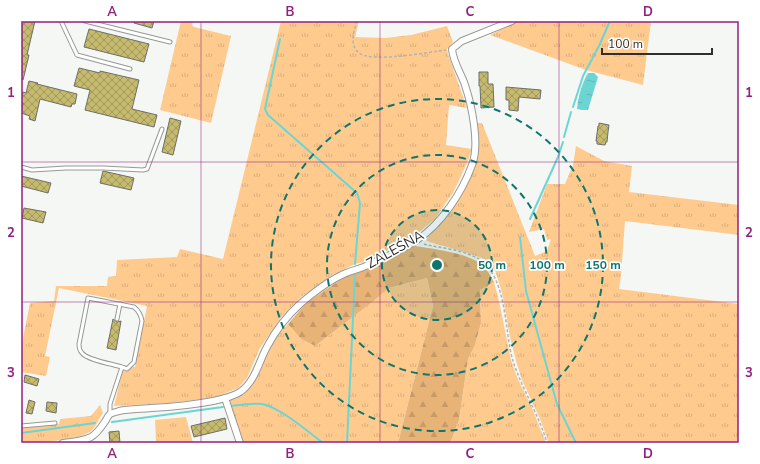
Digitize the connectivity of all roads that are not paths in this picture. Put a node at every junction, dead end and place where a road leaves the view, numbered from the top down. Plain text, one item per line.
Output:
1 (61, 21) edge
2 (85, 21) edge
3 (512, 21) edge
4 (170, 42) dead end
5 (130, 69) dead end
6 (162, 130) dead end
7 (21, 167) edge
8 (120, 304) junction
9 (117, 319) dead end
10 (122, 367) junction
11 (225, 398) junction
12 (110, 414) junction
13 (55, 423) dead end
14 (21, 426) edge
15 (62, 443) edge
16 (240, 443) edge

1 - 5 lane
2 - 4 lane
3 - 11 street, ZALEŚNA
6 - 7 lane
8 - 9 lane
8 - 10 lane
8 - 10 lane
10 - 12 lane
11 - 12 street, ZALEŚNA
11 - 16 street
12 - 15 street
13 - 14 lane

